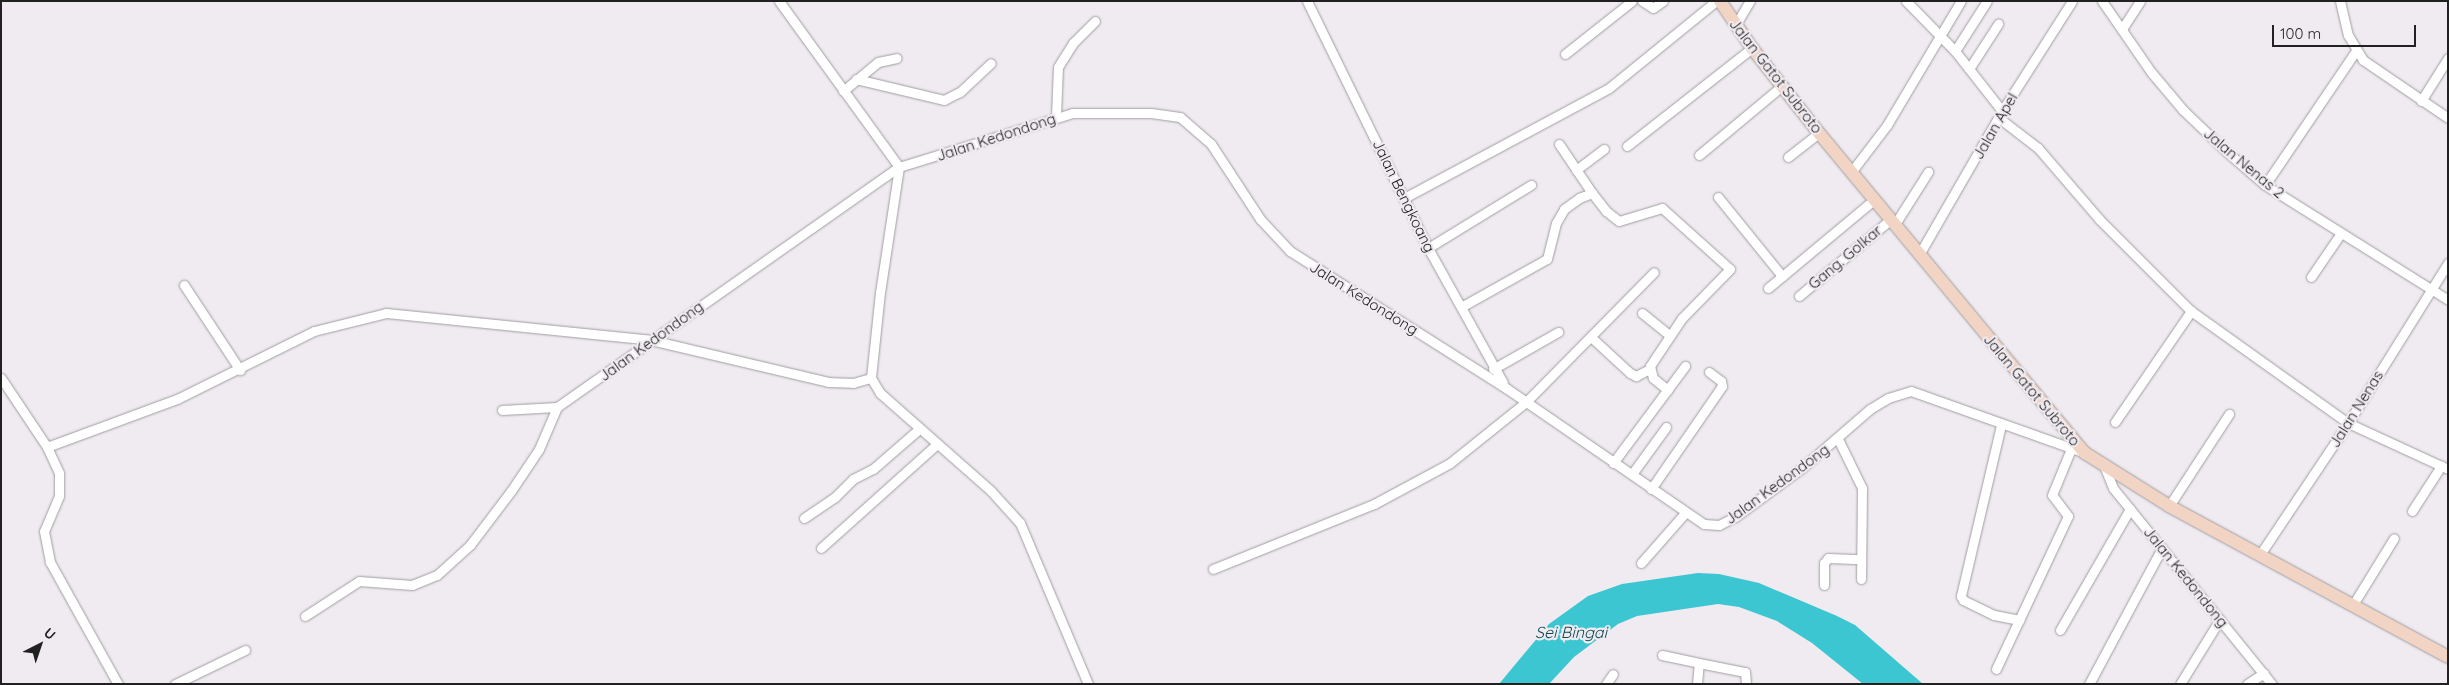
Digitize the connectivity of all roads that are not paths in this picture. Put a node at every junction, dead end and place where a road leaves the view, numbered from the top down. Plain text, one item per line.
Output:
1 (779, 1) edge
2 (1307, 1) edge
3 (1632, 1) edge
4 (1642, 1) edge
5 (1663, 1) edge
6 (1716, 1) edge
7 (1720, 1) edge
8 (1750, 1) edge
9 (1906, 1) edge
10 (1961, 1) edge
11 (1987, 1) edge
12 (2072, 1) edge
13 (2140, 1) edge
14 (2340, 1) edge
15 (2106, 4) edge
16 (1095, 21) dead end
17 (1736, 24) junction
18 (1998, 24) dead end
19 (2122, 29) junction
20 (1939, 33) junction
21 (1752, 48) junction
22 (1955, 51) junction
23 (2355, 52) junction
24 (1565, 54) dead end
25 (897, 58) dead end
26 (2448, 58) edge
27 (991, 63) dead end
28 (1969, 69) junction
29 (856, 79) junction
30 (1783, 86) junction
31 (843, 91) junction
32 (2421, 101) junction
33 (2001, 115) junction
34 (1056, 116) junction
35 (2448, 118) edge
36 (1819, 133) junction
37 (1559, 144) dead end
38 (1627, 146) dead end
39 (1604, 149) dead end
40 (1699, 155) dead end
41 (1788, 158) dead end
42 (899, 167) junction
43 (1576, 170) junction
44 (1852, 171) junction
45 (1928, 172) dead end
46 (1531, 185) dead end
47 (2266, 185) junction
48 (1592, 193) junction
49 (1406, 197) junction
50 (1718, 198) dead end
51 (1875, 199) junction
52 (1893, 221) junction
53 (2341, 233) junction
54 (1428, 248) junction
55 (1920, 253) junction
56 (2448, 263) edge
57 (1654, 272) dead end
58 (1782, 276) junction
59 (2311, 277) dead end
60 (184, 285) dead end
61 (1768, 288) dead end
62 (2429, 290) junction
63 (1799, 296) dead end
64 (2448, 300) edge
65 (1461, 307) junction
66 (2191, 311) junction
67 (1642, 313) dead end
68 (1558, 332) dead end
69 (1669, 335) junction
70 (1592, 338) junction
71 (651, 340) junction
72 (1685, 366) dead end
73 (1492, 369) junction
74 (240, 370) junction
75 (1648, 370) junction
76 (1709, 372) dead end
77 (1, 378) edge
78 (871, 378) junction
79 (1506, 388) junction
80 (1668, 390) junction
81 (1526, 402) junction
82 (556, 407) junction
83 (502, 410) dead end
84 (2229, 414) dead end
85 (2115, 422) dead end
86 (2348, 423) junction
87 (2001, 426) junction
88 (1666, 427) dead end
89 (919, 429) junction
90 (1838, 439) junction
91 (937, 444) junction
92 (47, 447) junction
93 (2071, 449) junction
94 (2085, 453) junction
95 (1613, 463) junction
96 (2444, 467) edge
97 (2105, 468) junction
98 (1632, 474) junction
99 (1652, 489) junction
100 (2169, 506) junction
101 (2130, 510) junction
102 (2412, 511) dead end
103 (1685, 513) junction
104 (804, 518) dead end
105 (2394, 538) dead end
106 (821, 548) dead end
107 (2162, 548) junction
108 (2261, 553) junction
109 (1861, 559) junction
110 (1641, 563) dead end
111 (1213, 569) dead end
112 (1861, 579) dead end
113 (1824, 585) dead end
114 (2354, 603) junction
115 (305, 616) dead end
116 (2220, 619) junction
117 (2020, 620) junction
118 (2060, 630) dead end
119 (245, 650) dead end
120 (1662, 655) dead end
121 (2448, 657) edge
122 (1699, 663) junction
123 (1996, 669) dead end
124 (2264, 673) junction
125 (1613, 674) dead end
126 (118, 684) edge
127 (175, 684) edge
128 (1088, 684) edge
129 (1606, 684) edge
130 (1697, 684) edge
131 (1746, 684) edge
132 (2089, 684) edge
133 (2180, 684) edge
134 (2247, 684) edge
135 (2272, 684) edge

1 - 31 street
2 - 49 street, Jalan Bengkoang
3 - 24 street
4 - 5 street
6 - 49 street
7 - 17 main road, Jalan Gatot Subroto
8 - 17 street
9 - 20 street
10 - 20 street
11 - 22 street
12 - 33 street, Jalan Apel
13 - 19 street
14 - 23 street
15 - 19 street, Jalan Nenas 2
16 - 34 street
17 - 21 main road, Jalan Gatot Subroto
18 - 28 street
19 - 47 street, Jalan Nenas 2
20 - 22 street
20 - 44 street
21 - 30 main road, Jalan Gatot Subroto
21 - 38 street
22 - 28 street
23 - 32 street
23 - 47 street
25 - 29 street
26 - 32 street
27 - 29 street
28 - 33 street
29 - 31 street
30 - 36 main road, Jalan Gatot Subroto
30 - 40 street
31 - 42 street
32 - 35 street
33 - 55 street, Jalan Apel
33 - 66 street
34 - 42 street, Jalan Kedondong
34 - 79 street, Jalan Kedondong
36 - 41 street
36 - 44 main road, Jalan Gatot Subroto
37 - 43 street
39 - 43 street
42 - 71 street, Jalan Kedondong
42 - 78 street
43 - 48 street
44 - 51 main road, Jalan Gatot Subroto
45 - 52 street, Gang. Golkar
46 - 54 street
47 - 53 street, Jalan Nenas 2
48 - 65 street
48 - 69 street
49 - 54 street, Jalan Bengkoang
50 - 58 street
51 - 52 main road, Jalan Gatot Subroto
51 - 58 street
52 - 55 main road, Jalan Gatot Subroto
52 - 63 street, Gang. Golkar
53 - 59 street
53 - 62 street, Jalan Nenas 2
54 - 65 street, Jalan Bengkoang
55 - 94 main road, Jalan Gatot Subroto
56 - 62 street, Jalan Nenas
57 - 70 street
58 - 61 street
60 - 74 street
62 - 64 street, Jalan Nenas 2
62 - 86 street, Jalan Nenas
65 - 73 street, Jalan Bengkoang
66 - 85 street
66 - 86 street
67 - 69 street
68 - 73 street
69 - 75 street
70 - 75 street
70 - 81 street
71 - 74 street
71 - 78 street
71 - 82 street, Jalan Kedondong
72 - 80 street
73 - 79 street, Jalan Bengkoang
74 - 92 street
75 - 80 street
76 - 99 street
77 - 92 street
78 - 89 street
79 - 81 street, Jalan Kedondong
80 - 95 street
81 - 95 street, Jalan Kedondong
81 - 111 street
82 - 83 street
82 - 115 street
84 - 100 street
86 - 96 street
86 - 108 street, Jalan Nenas
87 - 90 street, Jalan Kedondong
87 - 93 street, Jalan Kedondong
87 - 117 street
88 - 98 street
89 - 91 street
89 - 104 street
90 - 103 street, Jalan Kedondong
90 - 109 street
91 - 106 street
91 - 128 street
92 - 126 street
93 - 94 street, Jalan Kedondong
93 - 117 street
94 - 97 main road, Jalan Gatot Subroto
95 - 98 street, Jalan Kedondong
96 - 102 street
97 - 100 main road, Jalan Gatot Subroto
97 - 101 street, Jalan Kedondong
98 - 99 street, Jalan Kedondong
99 - 103 street, Jalan Kedondong
100 - 108 main road, Jalan Gatot Subroto
101 - 107 street, Jalan Kedondong
101 - 118 street
103 - 110 street
105 - 114 street
107 - 116 street, Jalan Kedondong
107 - 132 street
108 - 114 main road, Jalan Gatot Subroto
109 - 112 street
109 - 113 street
114 - 121 main road, Jalan Gatot Subroto
116 - 124 street, Jalan Kedondong
116 - 133 street
117 - 123 street
119 - 127 street
120 - 122 street
122 - 130 street
122 - 131 street
124 - 134 street
124 - 135 street, Jalan Kedondong
125 - 129 street

